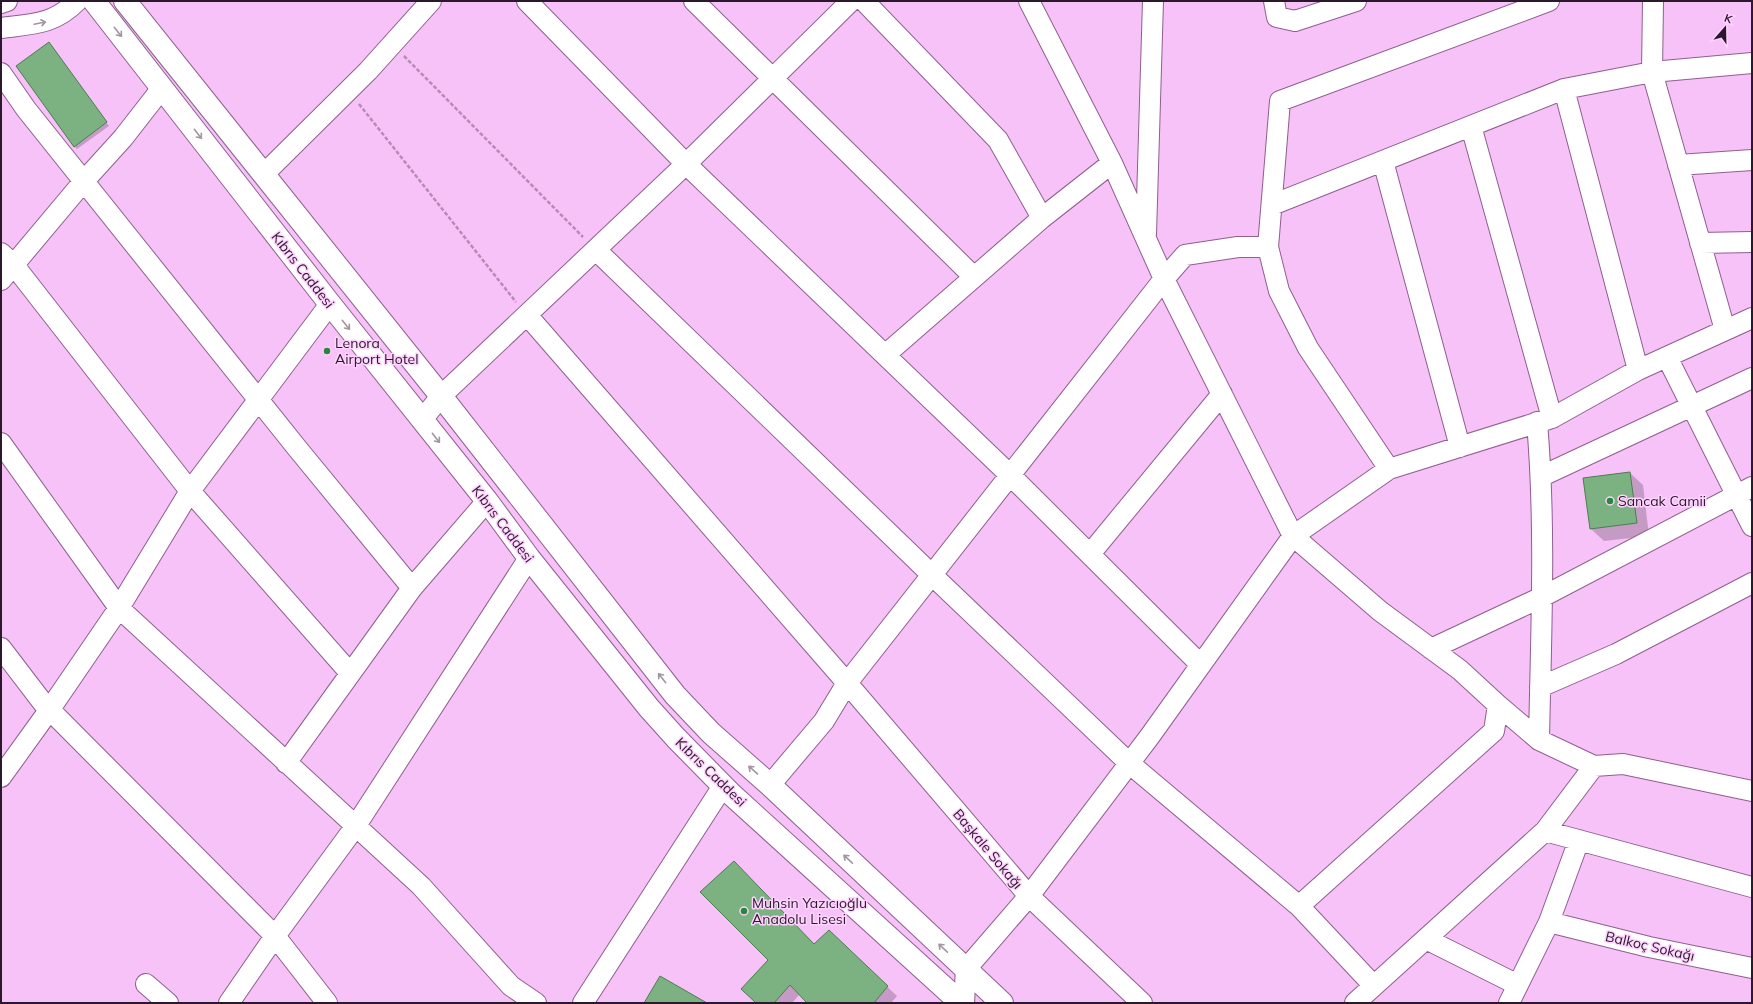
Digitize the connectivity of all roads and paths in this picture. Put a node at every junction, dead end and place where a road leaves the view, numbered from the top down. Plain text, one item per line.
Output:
1 (7, 1) edge
2 (76, 1) edge
3 (94, 1) edge
4 (125, 1) edge
5 (431, 1) edge
6 (527, 1) edge
7 (694, 1) edge
8 (851, 1) edge
9 (864, 1) edge
10 (1029, 1) edge
11 (1154, 1) edge
12 (1274, 1) edge
13 (1356, 1) edge
14 (1549, 1) edge
15 (1653, 1) edge
16 (1, 3) edge
17 (1, 28) edge
18 (393, 44) junction
19 (1752, 63) edge
20 (1, 72) edge
21 (1652, 72) junction
22 (772, 78) junction
23 (162, 88) junction
24 (1564, 89) junction
25 (349, 91) junction
26 (1471, 126) junction
27 (1752, 160) edge
28 (1382, 161) junction
29 (1112, 163) junction
30 (686, 164) junction
31 (1678, 165) junction
32 (264, 174) junction
33 (84, 181) junction
34 (1272, 205) junction
35 (1042, 218) junction
36 (1146, 240) junction
37 (1752, 242) edge
38 (1700, 244) junction
39 (1268, 247) junction
40 (596, 250) junction
41 (7, 259) edge
42 (974, 278) junction
43 (1164, 279) junction
44 (1, 280) edge
45 (330, 304) junction
46 (527, 315) junction
47 (1752, 318) edge
48 (1725, 330) junction
49 (885, 355) junction
50 (1667, 357) junction
51 (1638, 370) junction
52 (1752, 378) edge
53 (1222, 394) junction
54 (441, 396) junction
55 (258, 400) junction
56 (1693, 406) junction
57 (422, 420) junction
58 (1545, 420) junction
59 (1, 443) edge
60 (1460, 447) junction
61 (1389, 469) junction
62 (1010, 475) junction
63 (1542, 476) junction
64 (190, 491) junction
65 (1745, 491) edge
66 (486, 501) junction
67 (1752, 526) edge
68 (1293, 536) junction
69 (1090, 554) junction
70 (529, 558) junction
71 (932, 575) junction
72 (1752, 584) edge
73 (412, 588) junction
74 (1542, 596) junction
75 (119, 608) junction
76 (1, 648) edge
77 (1431, 649) junction
78 (1201, 665) junction
79 (350, 673) junction
80 (847, 683) junction
81 (1540, 686) junction
82 (1498, 705) junction
83 (50, 709) junction
84 (1539, 740) junction
85 (286, 763) junction
86 (1130, 763) junction
87 (1594, 766) junction
88 (1, 777) edge
89 (770, 785) junction
90 (723, 786) junction
91 (1752, 791) edge
92 (355, 827) junction
93 (1545, 831) junction
94 (1579, 840) junction
95 (1752, 887) edge
96 (1029, 896) junction
97 (1299, 906) junction
98 (1549, 922) junction
99 (275, 936) junction
100 (1426, 939) junction
101 (1752, 968) edge
102 (966, 969) junction
103 (146, 984) dead end
104 (1518, 985) junction
105 (1374, 986) junction
106 (168, 1003) edge
107 (229, 1003) edge
108 (327, 1003) edge
109 (536, 1003) edge
110 (583, 1003) edge
111 (963, 1003) edge
112 (1002, 1003) edge
113 (1142, 1003) edge
114 (1355, 1003) edge
115 (1509, 1003) edge

1 - 16 street
17 -> 2 street
3 -> 23 main road, Kıbrıs Caddesi
4 - 32 main road
5 - 18 street
6 - 30 street
7 - 22 street
8 - 22 street
9 - 35 street
10 - 29 street
11 - 36 street
12 - 13 street
14 - 34 street
15 - 21 street
18 - 25 street
18 - 40 path
19 - 21 street
20 - 33 street
21 - 24 street
21 - 31 street
22 - 30 street
22 - 42 street
23 - 33 street
23 -> 45 main road, Kıbrıs Caddesi
24 - 26 street
24 - 51 street
25 - 32 street
25 - 46 path
26 - 28 street
26 - 58 street
27 - 31 street
28 - 34 street
28 - 60 street
29 - 35 street
29 - 36 street
30 - 40 street
30 - 49 street
31 - 38 street
32 - 54 main road
33 - 41 street
33 - 55 street
34 - 39 street
35 - 42 street
36 - 43 street
37 - 38 street
38 - 48 street
39 - 43 street
39 - 61 street
40 - 46 street
40 - 71 street
41 - 44 street
41 - 64 street
42 - 49 street
43 - 53 street
43 - 62 street
45 - 55 street
45 -> 57 main road, Kıbrıs Caddesi
46 - 54 street
46 - 80 street, Başkale Sokağı
47 - 48 street
48 - 50 street
49 - 62 street
50 - 51 street
50 - 56 street
51 - 58 street
52 - 56 street
53 - 68 street
53 - 69 street
54 - 57 street
89 -> 54 main road
55 - 64 street
55 - 73 street
56 - 63 street
56 - 65 street
57 -> 66 main road, Kıbrıs Caddesi
58 - 60 street
58 - 63 street
59 - 75 street
60 - 61 street
61 - 68 street
62 - 69 street
62 - 71 street
63 - 74 street
64 - 75 street
64 - 79 street
65 - 67 street
65 - 74 street
66 - 70 main road, Kıbrıs Caddesi
66 - 73 street
68 - 77 street
68 - 78 street
69 - 78 street
70 - 90 main road, Kıbrıs Caddesi
70 - 92 street
71 - 80 street
71 - 86 street
72 - 81 street
73 - 79 street
74 - 77 street
74 - 81 street
75 - 83 street
75 - 85 street
76 - 83 street
77 - 82 street
78 - 86 street
79 - 85 street
80 - 89 street
80 - 96 street, Başkale Sokağı
81 - 84 street
82 - 84 street
82 - 97 street
83 - 88 street
83 - 99 street
84 - 87 street
85 - 92 street
86 - 96 street
86 - 97 street
87 - 91 street
87 - 93 street
102 -> 89 main road
90 - 110 street
90 - 111 main road, Kıbrıs Caddesi
92 - 99 street
92 - 109 street
93 - 94 street
93 - 100 street
94 - 95 street
94 - 98 street
96 - 102 street
96 - 113 street, Başkale Sokağı
97 - 105 street
98 - 101 street, Balkoç Sokağı
98 - 104 street
99 - 107 street
99 - 108 street
100 - 104 street
100 - 105 street
102 - 111 street
102 - 112 main road
103 - 106 street
104 - 115 street
105 - 114 street

